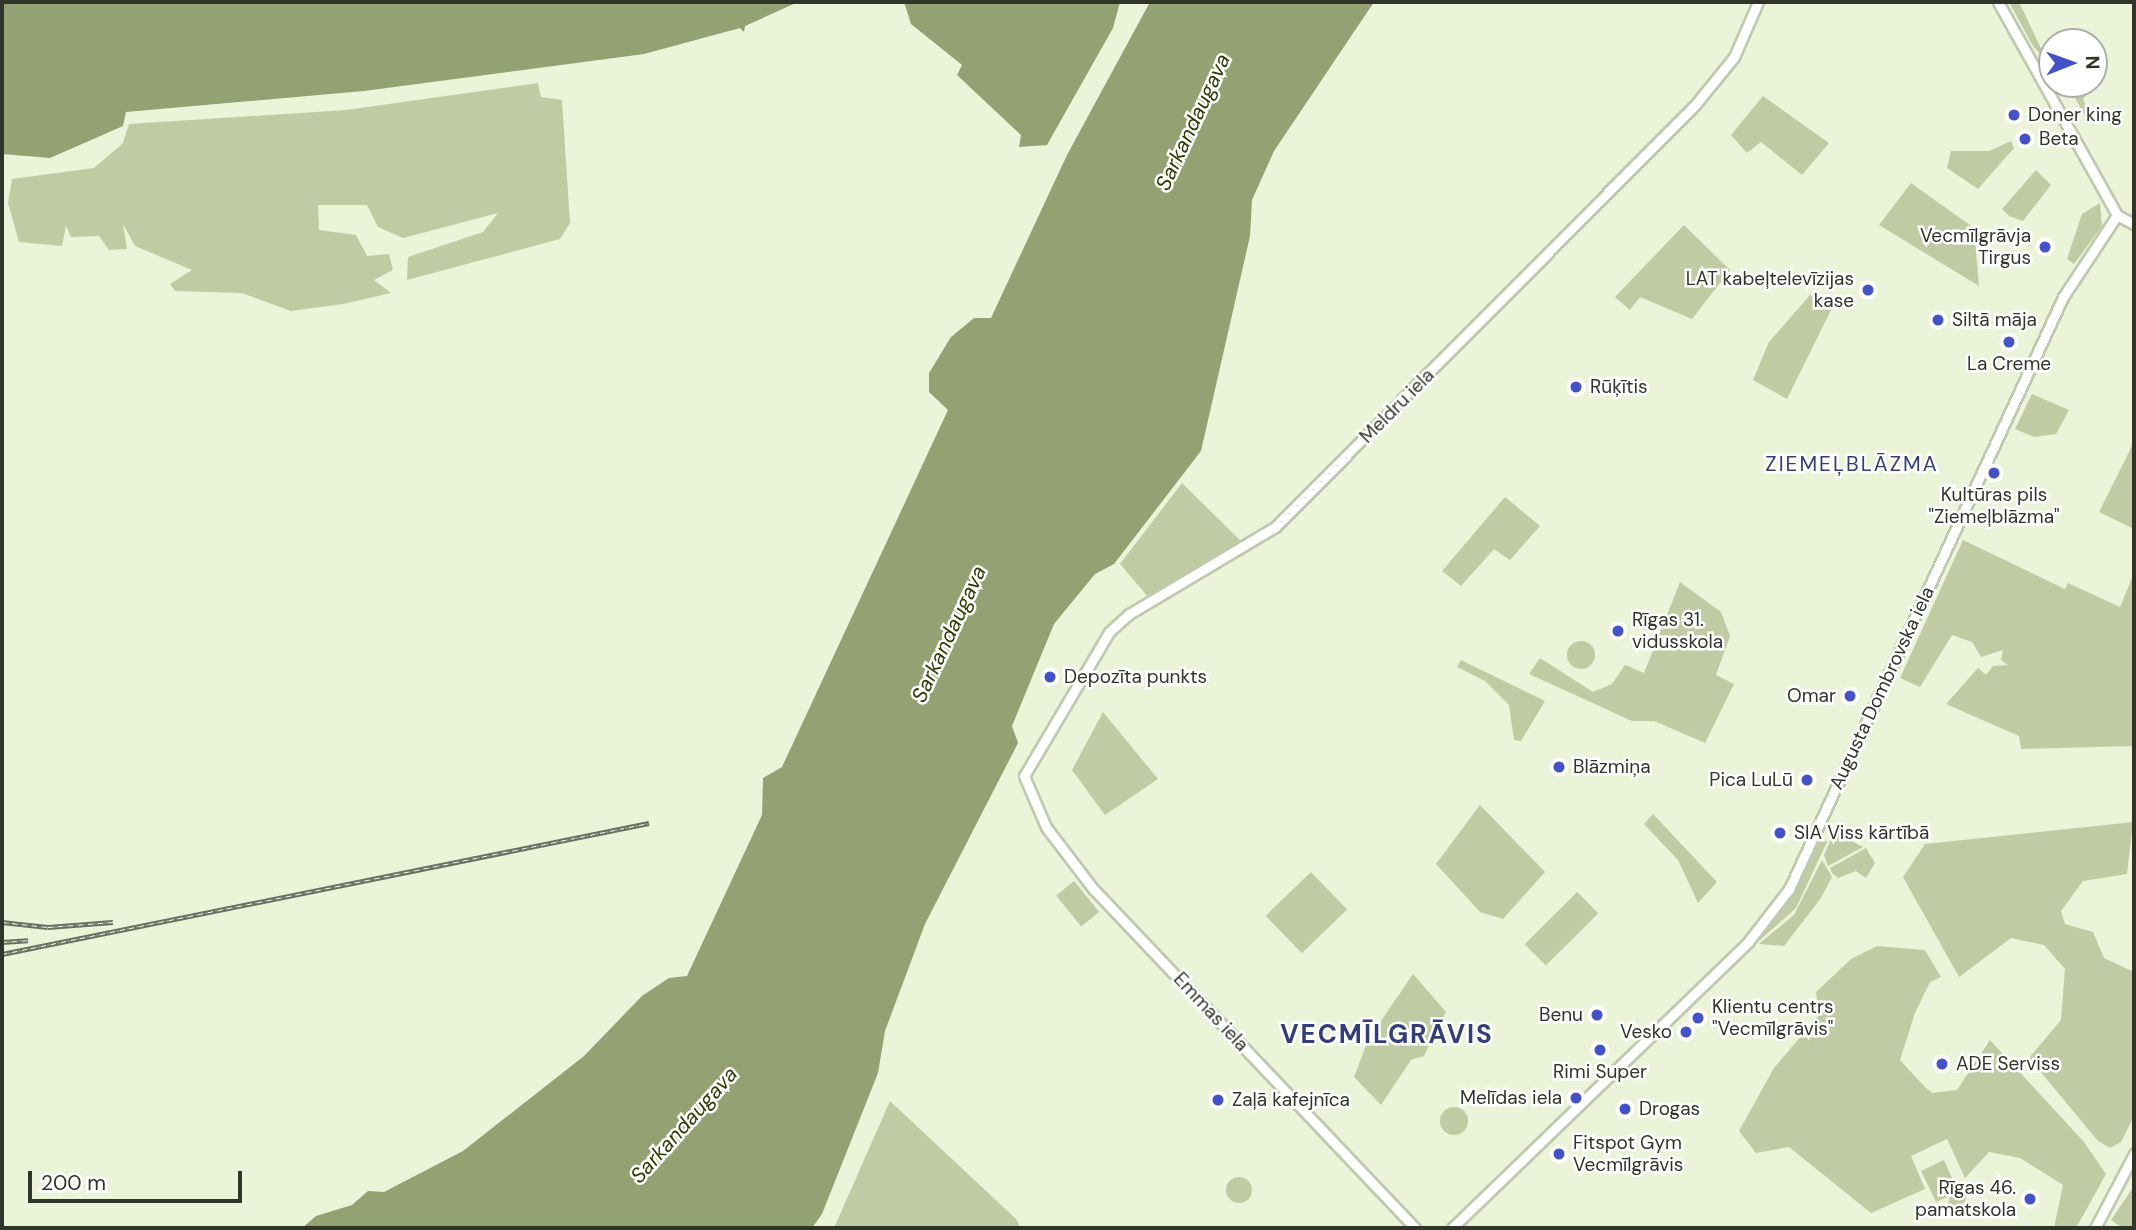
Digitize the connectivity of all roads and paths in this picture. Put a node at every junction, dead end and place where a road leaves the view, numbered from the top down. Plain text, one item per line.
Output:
1 (1758, 2) edge
2 (1998, 2) edge
3 (2117, 215) junction
4 (2134, 224) edge
5 (1023, 785) joint
6 (2134, 1154) edge
7 (1415, 1228) edge
8 (1452, 1228) edge
9 (2095, 1228) edge

1 - 5 street, Meldru iela
2 - 3 street
3 - 4 street
3 - 8 street, Augusta Dombrovska iela
5 - 7 street, Emmas iela
6 - 9 street

